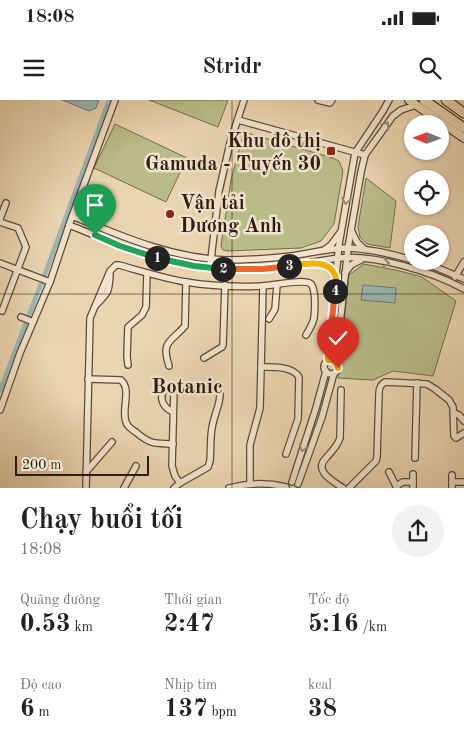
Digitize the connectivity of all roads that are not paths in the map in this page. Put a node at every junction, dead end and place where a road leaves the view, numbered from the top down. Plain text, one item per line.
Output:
1 (115, 100) edge
2 (244, 100) edge
3 (318, 100) edge
4 (332, 100) edge
5 (389, 100) edge
6 (409, 100) edge
7 (446, 100) edge
8 (420, 102) edge
9 (464, 113) edge
10 (238, 120) junction
11 (464, 128) edge
12 (464, 138) edge
13 (355, 153) junction
14 (365, 156) junction
15 (6, 203) dead end
16 (0, 220) edge
17 (71, 220) junction
18 (82, 220) junction
19 (79, 229) junction
20 (342, 229) junction
21 (351, 229) junction
22 (339, 248) junction
23 (348, 248) junction
24 (323, 250) junction
25 (366, 250) junction
26 (338, 258) junction
27 (346, 258) junction
28 (404, 258) edge
29 (211, 259) junction
30 (364, 259) junction
31 (316, 262) junction
32 (464, 262) edge
33 (0, 263) edge
34 (210, 268) junction
35 (18, 269) junction
36 (442, 270) edge
37 (148, 273) junction
38 (344, 275) junction
39 (456, 275) junction
40 (336, 279) junction
41 (45, 280) junction
42 (464, 280) edge
43 (186, 282) junction
44 (452, 282) junction
45 (277, 285) junction
46 (224, 286) junction
47 (263, 286) junction
48 (464, 289) edge
49 (2, 311) dead end
50 (22, 317) dead end
51 (269, 319) dead end
52 (31, 321) junction
53 (306, 335) dead end
54 (204, 358) dead end
55 (328, 360) junction
56 (336, 362) junction
57 (128, 365) dead end
58 (169, 366) dead end
59 (261, 367) junction
60 (326, 371) junction
61 (334, 373) junction
62 (88, 379) junction
63 (417, 383) junction
64 (219, 385) dead end
65 (341, 390) dead end
66 (316, 408) junction
67 (0, 410) edge
68 (324, 410) junction
69 (174, 412) dead end
70 (454, 413) junction
71 (464, 421) edge
72 (464, 433) edge
73 (112, 442) dead end
74 (173, 444) junction
75 (286, 454) dead end
76 (416, 458) dead end
77 (136, 466) dead end
78 (86, 472) junction
79 (389, 472) dead end
80 (413, 474) dead end
81 (452, 475) dead end
82 (464, 482) edge
83 (180, 483) junction
84 (250, 484) junction
85 (297, 485) edge
86 (413, 485) edge
87 (452, 485) edge
88 (396, 487) edge
89 (86, 488) edge
90 (124, 488) edge
91 (174, 488) edge
92 (229, 488) edge
93 (286, 488) edge
94 (343, 488) edge
95 (349, 488) edge

1 - 17 street
2 - 10 street
3 - 4 street
5 - 13 street
6 - 8 main road
7 - 9 highway
8 - 11 highway
8 - 12 main road
14 -> 8 street
10 - 13 street
10 - 29 street
13 - 14 street
13 -> 20 street
14 - 21 street
15 - 16 street
16 - 35 street
17 - 18 street
17 - 19 street
17 - 41 street
18 - 19 street
18 - 29 street
19 - 34 street
20 - 22 street
20 - 24 street
21 - 23 street
21 - 25 street
22 - 23 street
22 - 24 street
22 - 26 street
23 - 25 street
23 - 27 street
24 - 29 street
25 - 28 street
26 - 27 street
26 - 31 street
26 - 40 street
27 - 30 street
27 - 38 street
29 - 34 street
30 - 38 street
30 -> 44 street
31 - 34 street
31 - 40 street
32 - 39 street
33 - 35 street
35 - 41 street
35 - 49 street
36 - 39 street
37 - 43 street
37 - 57 street
37 - 62 street
38 - 56 street
39 - 42 street
39 - 44 street
40 - 55 street
41 - 52 street
43 - 46 street
43 - 58 street
44 - 48 street
45 - 47 street
45 - 51 street
45 - 53 street
46 - 47 street
46 - 54 street
47 - 59 street
50 - 52 street
52 - 67 street
55 - 56 street
55 - 60 street
56 - 61 street
59 - 75 street
59 - 84 street
60 - 61 street
60 - 66 street
61 - 68 street
62 - 74 street
62 - 78 street
63 - 70 street
63 - 76 street
63 - 95 street
64 - 83 street
65 - 94 street
66 - 68 street
66 -> 85 street
68 - 85 street
69 - 74 street
70 - 71 street
70 - 72 street
73 - 78 street
74 - 83 street
77 - 90 street
78 - 89 street
79 - 88 street
80 - 86 street
81 - 87 street
82 - 87 street
83 - 91 street
84 - 92 street
84 - 93 street
85 - 93 street
86 - 88 street

